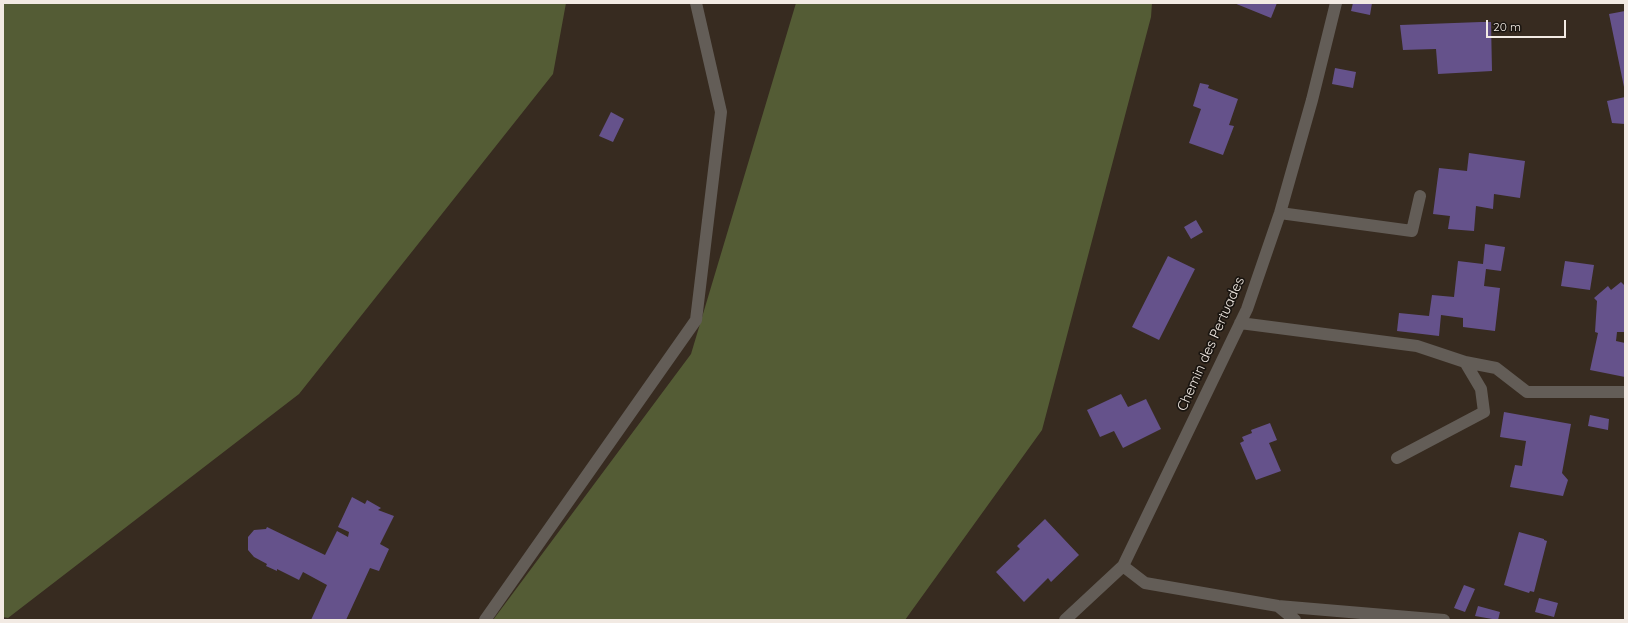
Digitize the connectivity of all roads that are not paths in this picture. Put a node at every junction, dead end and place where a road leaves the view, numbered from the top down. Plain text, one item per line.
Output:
1 (696, 3) edge
2 (1336, 3) edge
3 (1420, 196) dead end
4 (1280, 213) junction
5 (1240, 323) junction
6 (1465, 362) junction
7 (1625, 392) edge
8 (1397, 458) dead end
9 (1123, 566) junction
10 (1278, 606) junction
11 (485, 620) edge
12 (1065, 620) edge
13 (1295, 620) edge
14 (1444, 620) edge

1 - 11 street
2 - 4 street, Chemin des Pertuades
3 - 4 street
4 - 5 street, Chemin des Pertuades
5 - 6 street
5 - 9 street, Chemin des Pertuades
6 - 7 street
6 - 8 street
9 - 10 street
9 - 12 street, Chemin des Pertuades
10 - 13 street
10 - 14 street

